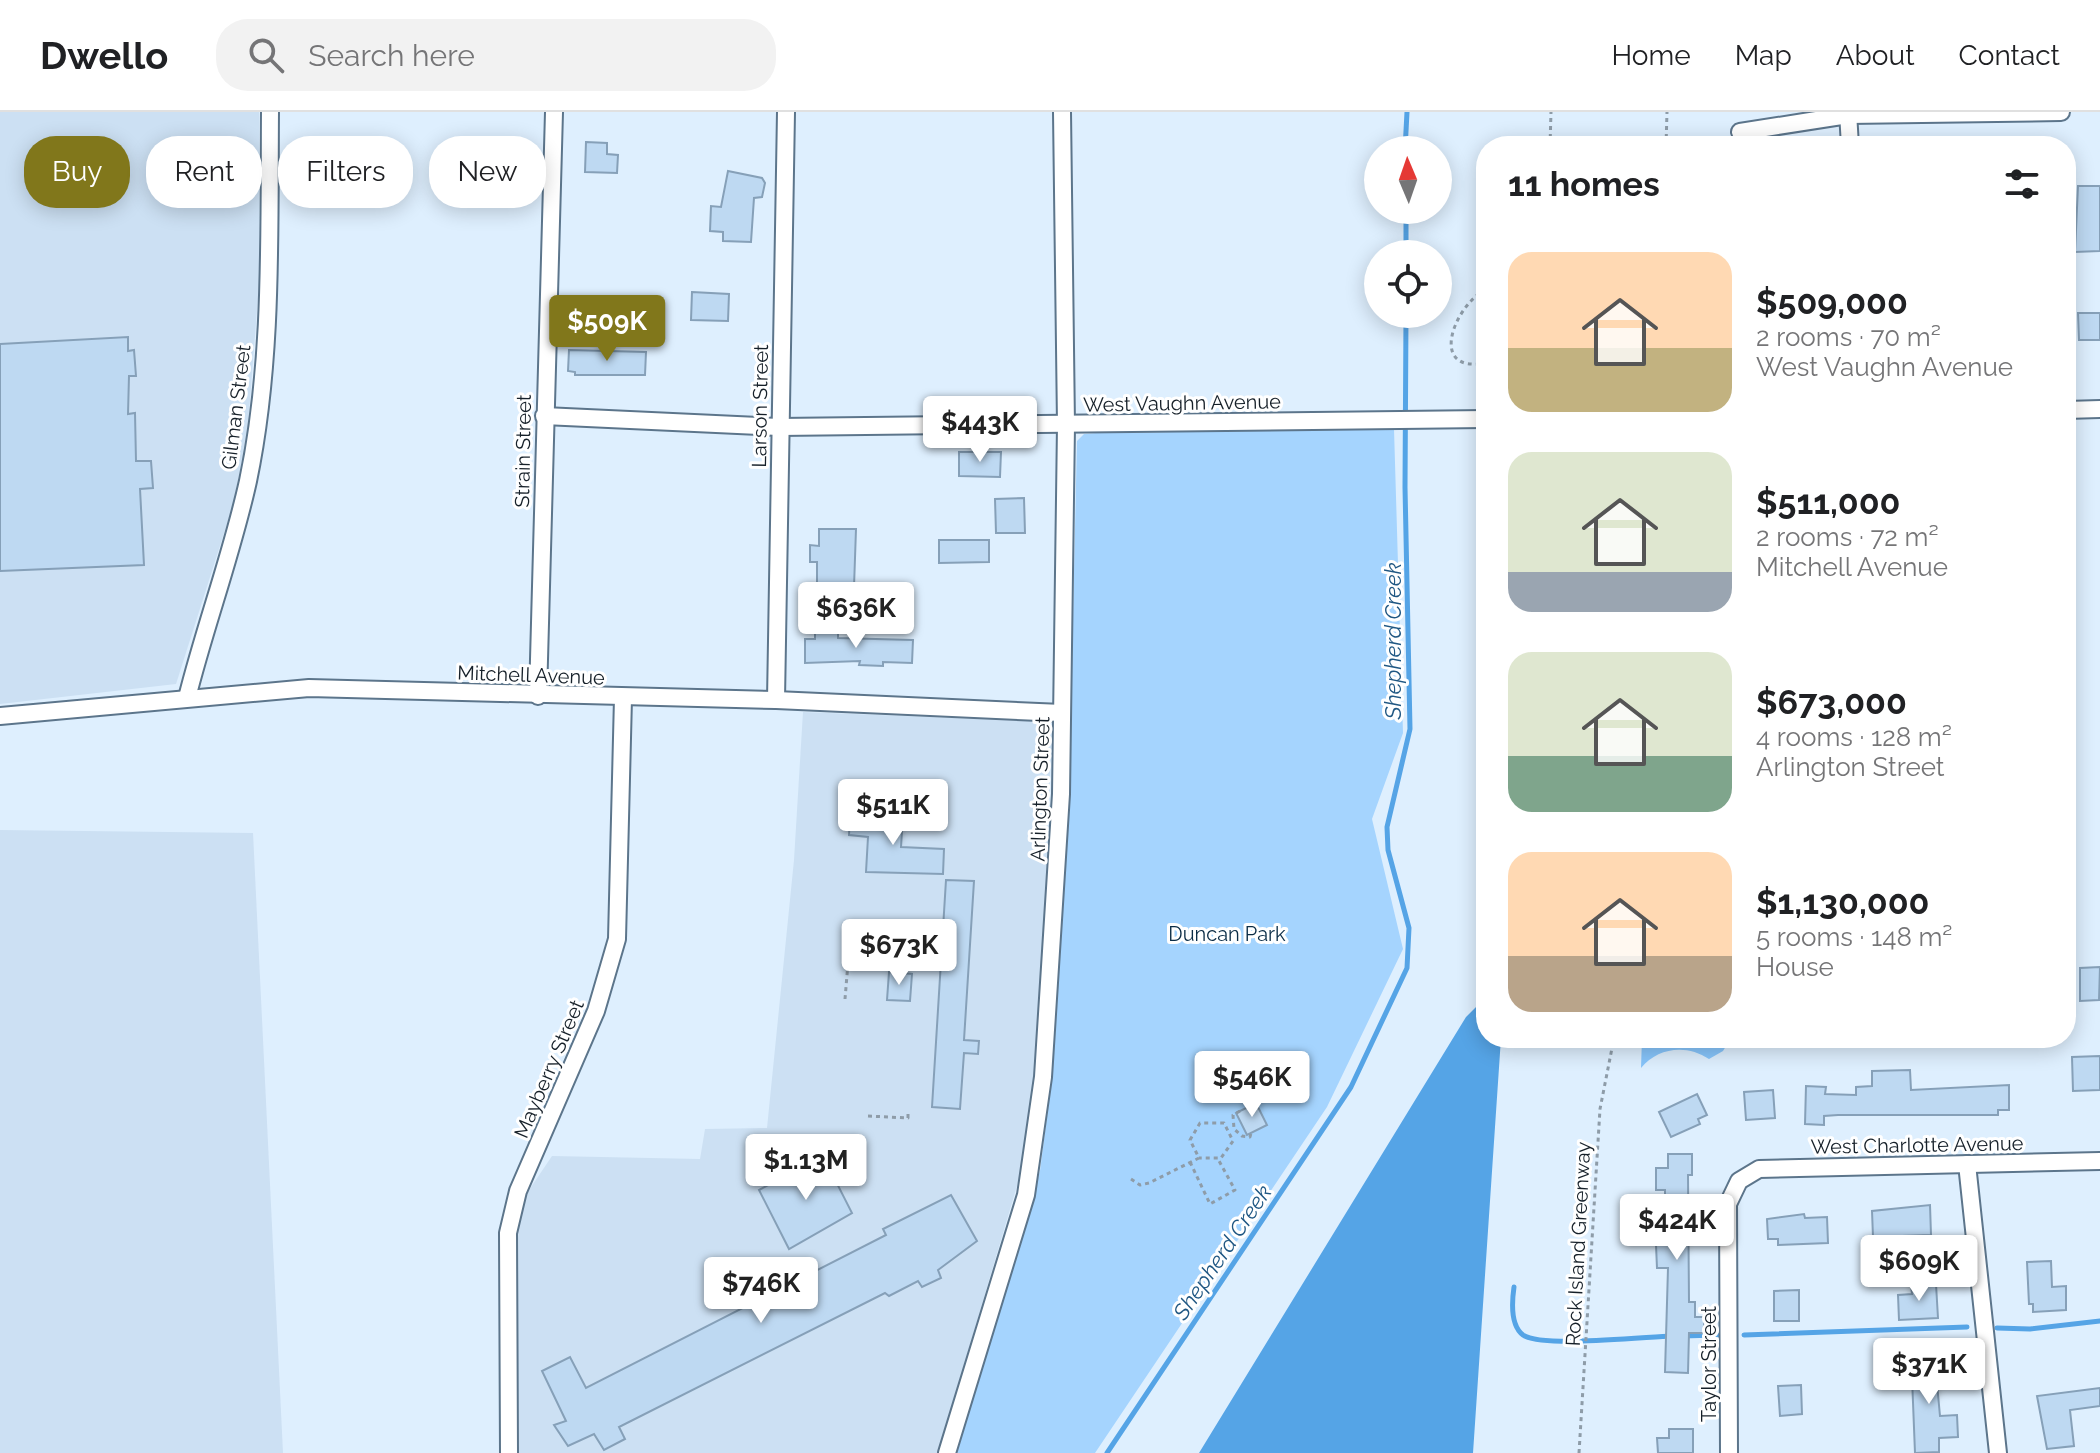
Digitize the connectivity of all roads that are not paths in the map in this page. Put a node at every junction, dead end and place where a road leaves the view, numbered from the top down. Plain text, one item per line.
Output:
1 (270, 112) edge
2 (554, 112) edge
3 (786, 112) edge
4 (1062, 112) edge
5 (2061, 112) edge
6 (1848, 114) edge
7 (1740, 132) dead end
8 (1849, 136) edge
9 (2100, 409) edge
10 (2076, 410) edge
11 (544, 416) junction
12 (1476, 419) edge
13 (1066, 425) junction
14 (779, 427) junction
15 (538, 696) junction
16 (187, 698) junction
17 (623, 698) junction
18 (776, 700) junction
19 (1062, 713) junction
20 (0, 716) edge
21 (2100, 1161) edge
22 (1967, 1164) junction
23 (1739, 1181) joint
24 (509, 1453) edge
25 (947, 1453) edge
26 (1729, 1453) edge
27 (1998, 1453) edge

1 - 16 street, Gilman Street
2 - 11 street, Strain Street
3 - 14 street, Larson Street
4 - 13 street, Arlington Street
5 - 6 street
6 - 7 street
6 - 8 street
9 - 10 street
11 - 14 street, West Vaughn Avenue
11 - 15 street, Strain Street
12 - 13 street, West Vaughn Avenue
13 - 14 street, West Vaughn Avenue
13 - 19 street, Arlington Street
14 - 18 street, Larson Street
15 - 16 street, Mitchell Avenue
15 - 17 street, Mitchell Avenue
16 - 20 street, Mitchell Avenue
17 - 18 street, Mitchell Avenue
17 - 24 street, Mayberry Street
18 - 19 street, Mitchell Avenue
19 - 25 street, Arlington Street
21 - 22 street, West Charlotte Avenue
22 - 23 street, West Charlotte Avenue
22 - 27 street
23 - 26 street, Taylor Street

